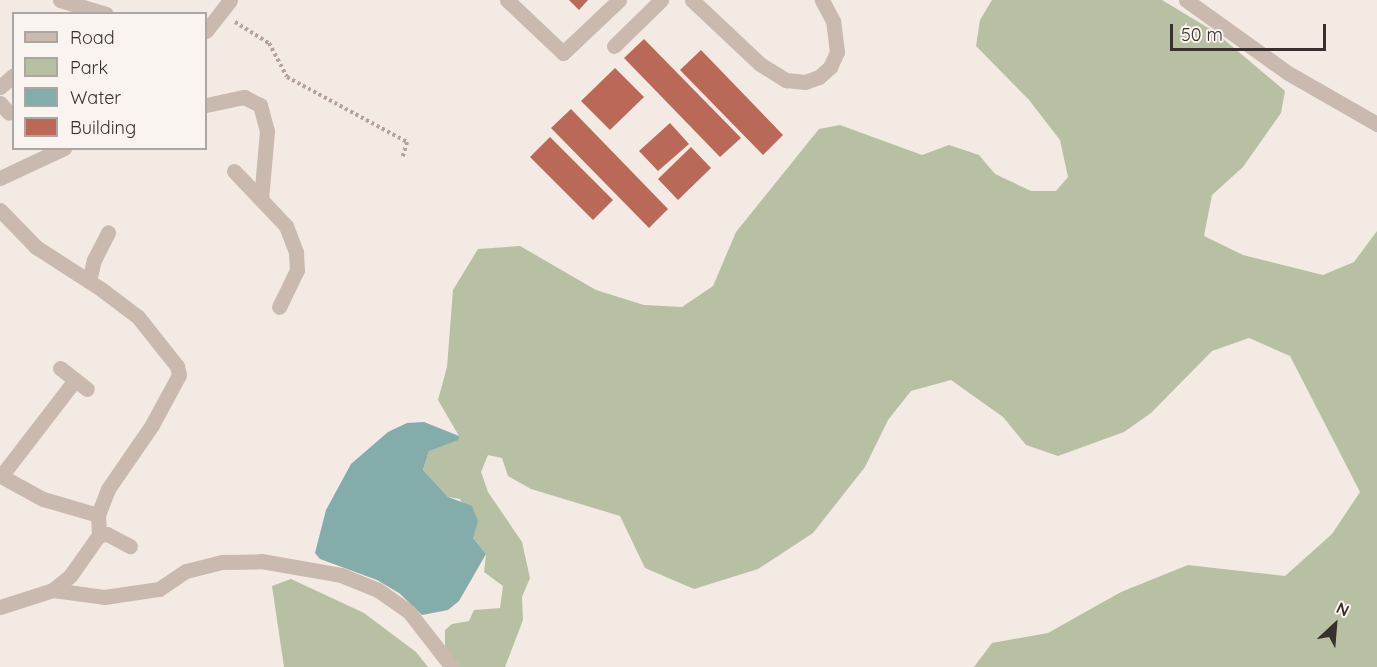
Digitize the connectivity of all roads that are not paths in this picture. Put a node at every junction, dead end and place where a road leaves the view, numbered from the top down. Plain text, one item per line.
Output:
1 (60, 0) edge
2 (230, 0) edge
3 (507, 0) edge
4 (619, 0) edge
5 (661, 0) edge
6 (692, 0) edge
7 (822, 0) edge
8 (1186, 0) edge
9 (84, 12) edge
10 (207, 30) edge
11 (614, 46) dead end
12 (12, 77) edge
13 (0, 87) edge
14 (207, 105) edge
15 (1377, 124) edge
16 (60, 150) edge
17 (234, 171) dead end
18 (0, 178) edge
19 (261, 199) junction
20 (0, 210) edge
21 (108, 232) dead end
22 (89, 281) junction
23 (279, 307) dead end
24 (60, 368) dead end
25 (0, 476) edge
26 (98, 515) junction
27 (99, 535) junction
28 (130, 546) dead end
29 (53, 590) junction
30 (0, 607) edge
31 (452, 667) edge

1 - 9 street
2 - 10 street
3 - 4 street
5 - 11 street
6 - 7 street
8 - 15 street
12 - 13 street
14 - 19 street
16 - 18 street
17 - 19 street
19 - 23 street
20 - 22 street
21 - 22 street
22 - 26 street
24 - 25 street
25 - 26 street
26 - 27 street
27 - 28 street
27 - 29 street
29 - 30 street
29 - 31 street

